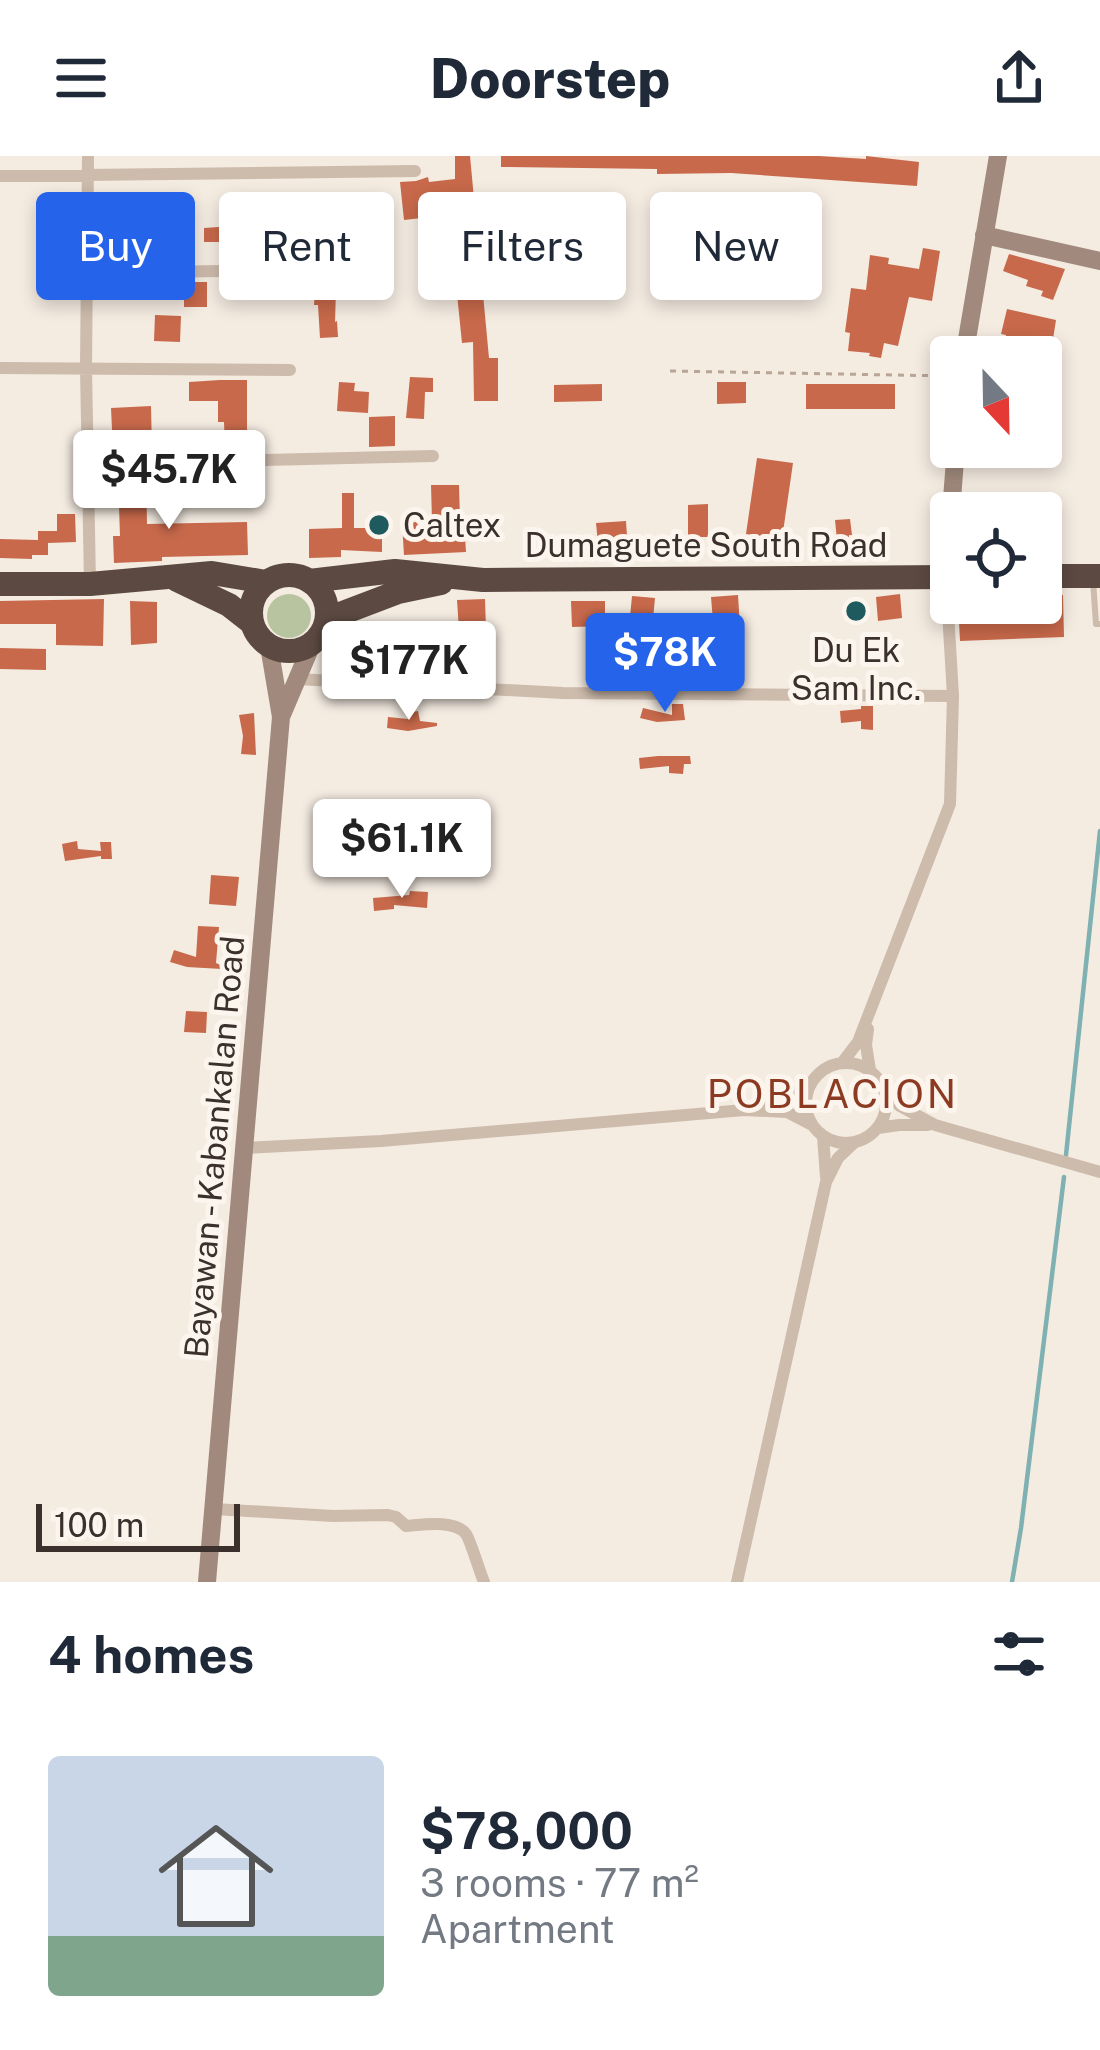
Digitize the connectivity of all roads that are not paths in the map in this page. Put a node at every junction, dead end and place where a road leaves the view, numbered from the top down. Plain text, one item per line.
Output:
1 (88, 156) edge
2 (998, 156) edge
3 (415, 171) dead end
4 (0, 176) edge
5 (88, 177) junction
6 (88, 192) edge
7 (984, 235) junction
8 (1100, 261) edge
9 (87, 300) edge
10 (967, 336) edge
11 (0, 368) edge
12 (86, 368) junction
13 (290, 370) dead end
14 (433, 456) dead end
15 (88, 464) junction
16 (1062, 576) edge
17 (1096, 576) edge
18 (169, 577) junction
19 (930, 577) edge
20 (461, 579) junction
21 (309, 581) junction
22 (266, 582) junction
23 (0, 584) edge
24 (90, 584) junction
25 (327, 619) junction
26 (252, 623) junction
27 (950, 624) edge
28 (1100, 624) edge
29 (312, 644) junction
30 (269, 646) junction
31 (296, 679) junction
32 (953, 696) junction
33 (281, 717) junction
34 (870, 1013) junction
35 (842, 1063) junction
36 (870, 1070) junction
37 (811, 1083) junction
38 (886, 1093) junction
39 (744, 1110) junction
40 (812, 1125) junction
41 (935, 1125) junction
42 (878, 1128) junction
43 (823, 1136) junction
44 (855, 1142) junction
45 (244, 1148) junction
46 (1100, 1172) edge
47 (826, 1182) junction
48 (214, 1509) junction
49 (207, 1582) edge
50 (484, 1582) edge
51 (737, 1582) edge

1 - 5 street
2 - 7 main road
3 - 5 street
4 - 5 street
5 - 6 street
7 - 8 main road
7 - 10 main road
9 - 12 street
11 - 12 street
12 - 13 street
12 - 15 street
14 - 15 street
15 - 24 street
16 - 17 highway
17 - 28 lane
18 - 22 highway
18 - 24 highway
18 - 26 highway
19 - 20 highway, Dumaguete South Road
20 - 21 highway, Dumaguete South Road
20 - 25 highway, Dumaguete South Road
21 - 22 highway
21 - 25 highway
22 - 26 highway
23 - 24 highway
25 - 29 highway
26 - 30 highway
27 - 32 street
29 - 30 highway
29 - 31 main road, Bayawan - Kabankalan Road
30 - 33 main road, Bayawan - Kabankalan Road
31 - 32 street
31 - 33 main road, Bayawan - Kabankalan Road
32 - 34 street
33 - 45 main road, Bayawan - Kabankalan Road
34 - 35 street
34 - 36 street
35 - 36 street
35 - 37 street
36 - 38 street
37 - 39 street
37 - 40 street
38 - 41 street
38 - 42 street
39 - 40 street
39 - 45 street
40 - 43 street
41 - 42 street
41 - 46 street
42 - 44 street
43 - 44 street
43 - 47 street
44 - 47 street
45 - 48 main road, Bayawan - Kabankalan Road
47 - 51 street
48 - 49 main road, Bayawan - Kabankalan Road
48 - 50 street

